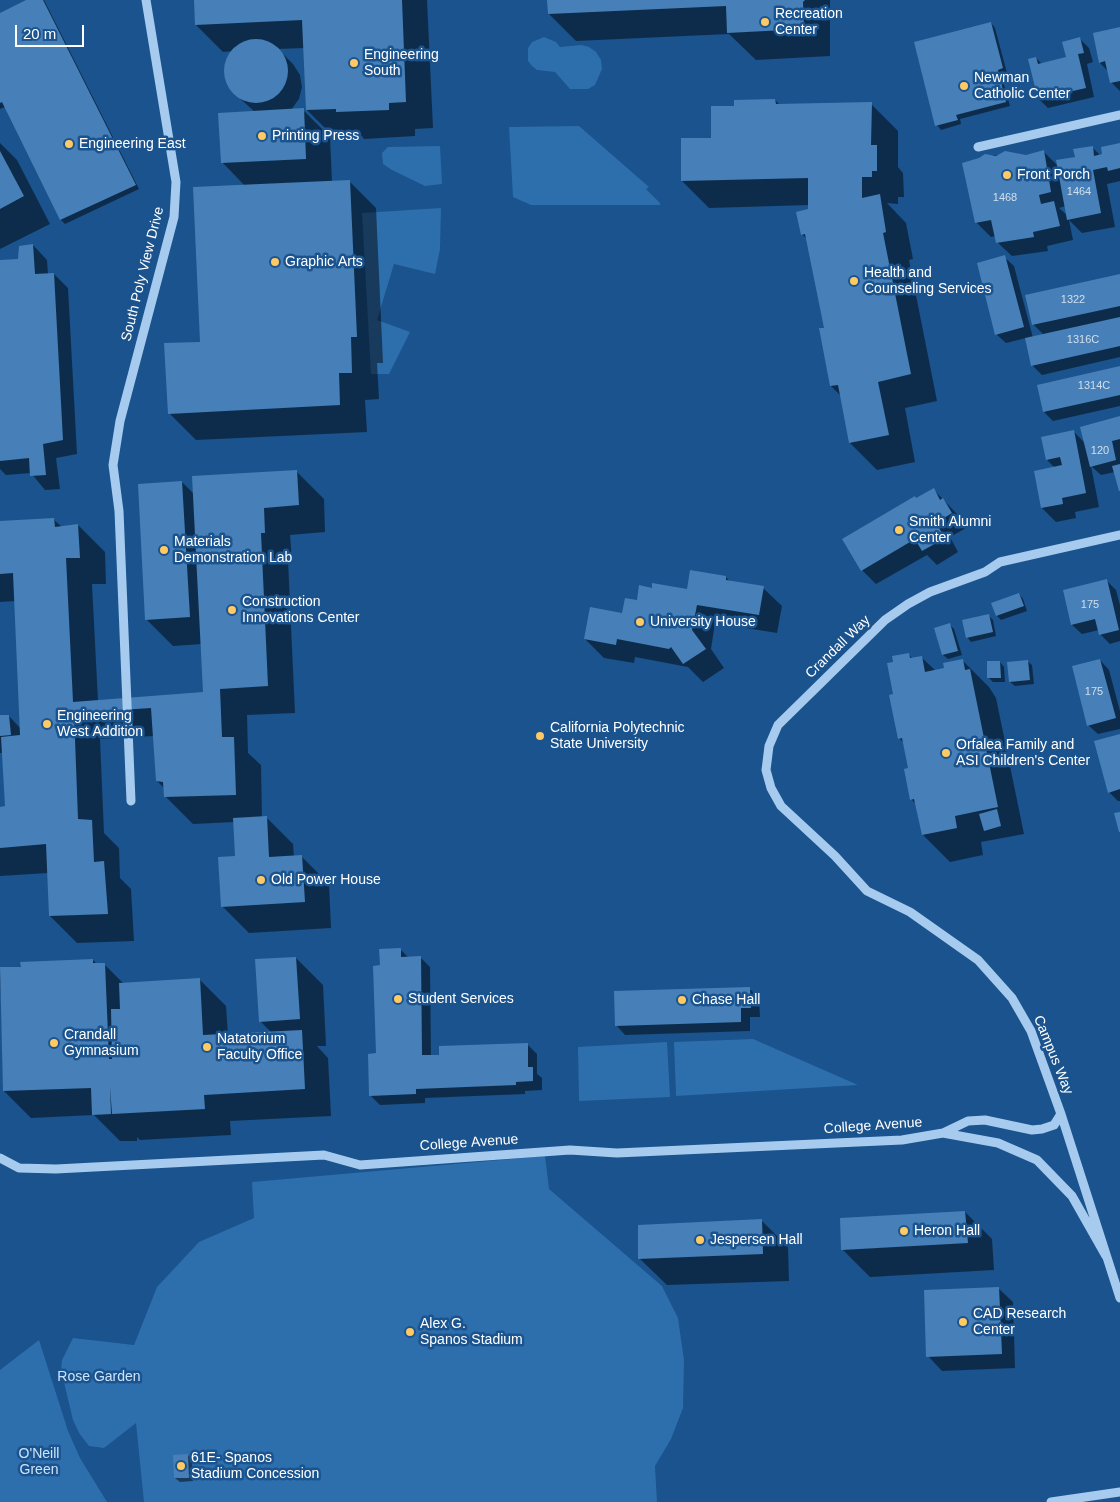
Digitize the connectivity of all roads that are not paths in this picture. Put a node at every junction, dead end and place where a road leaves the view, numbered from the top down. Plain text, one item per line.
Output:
1 (146, 0) edge
2 (1120, 114) edge
3 (978, 147) dead end
4 (1120, 535) edge
5 (131, 802) dead end
6 (867, 891) joint
7 (1061, 1114) junction
8 (943, 1133) junction
9 (0, 1158) edge
10 (1106, 1256) junction
11 (1120, 1298) edge
12 (1120, 1492) edge
13 (1051, 1502) edge

1 - 5 street, South Poly View Drive
2 - 3 street
4 - 6 street, Crandall Way
6 - 7 street, Campus Way
7 - 8 street, College Avenue
7 - 10 street, Campus Way
8 - 9 street, College Avenue
8 - 10 street, College Avenue
10 - 11 street, Campus Way
12 - 13 street

